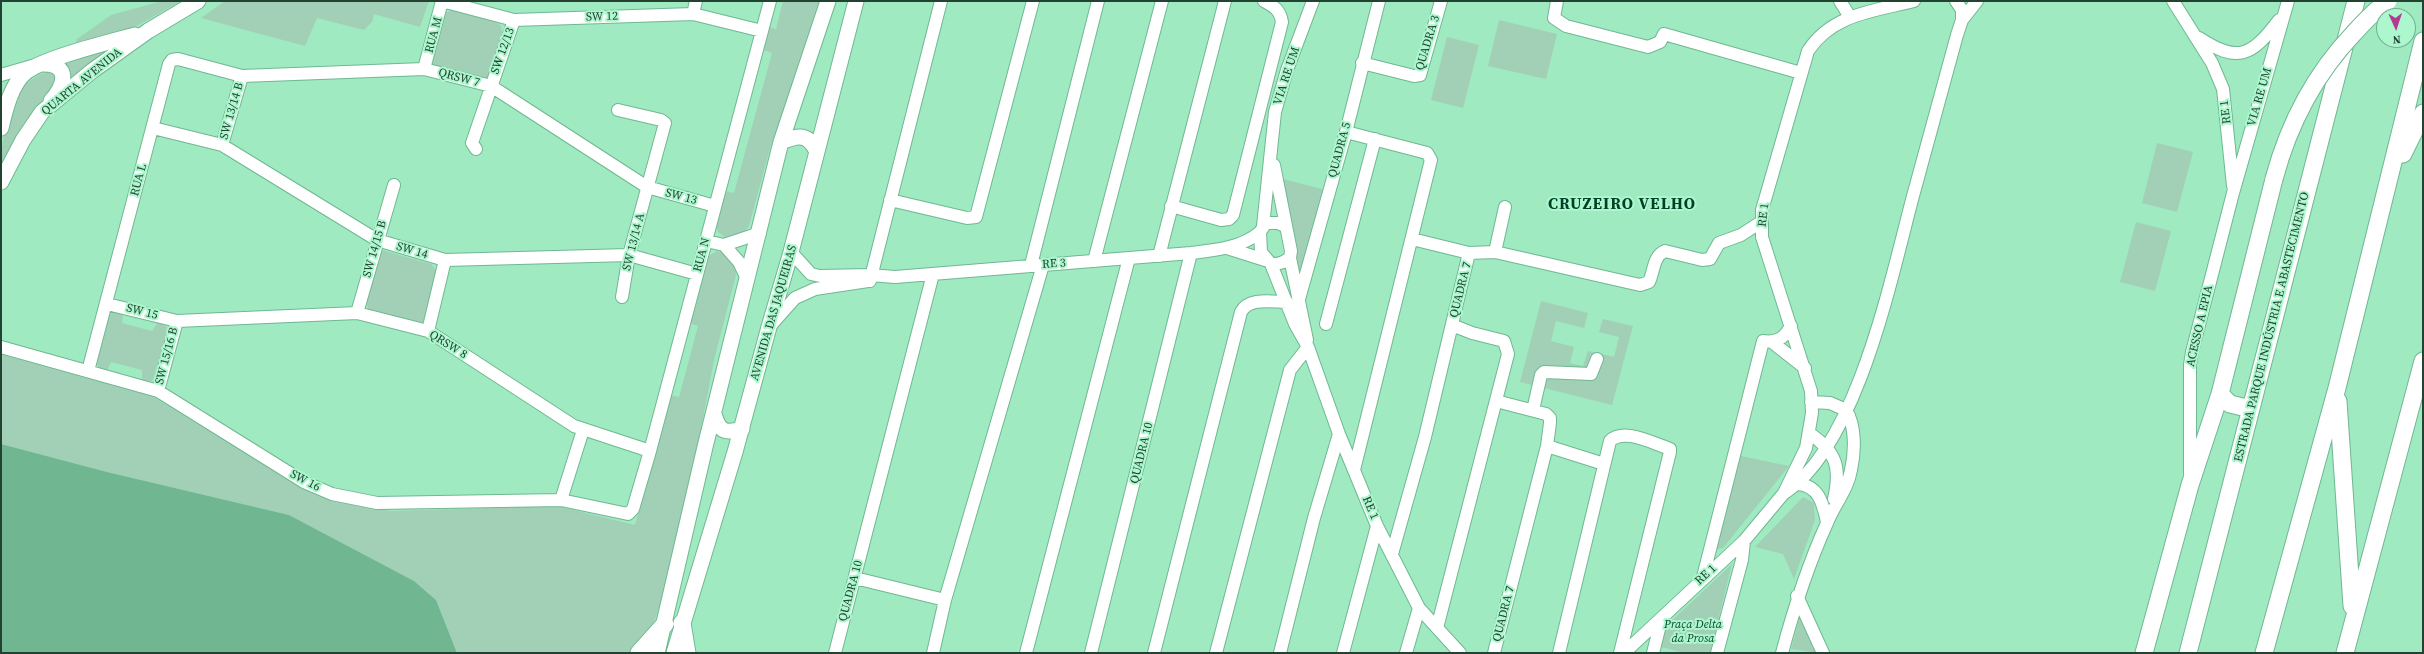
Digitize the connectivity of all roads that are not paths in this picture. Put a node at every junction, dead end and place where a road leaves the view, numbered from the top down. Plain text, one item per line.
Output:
1 (198, 1) edge
2 (442, 1) edge
3 (696, 1) edge
4 (770, 1) edge
5 (828, 1) edge
6 (856, 1) edge
7 (941, 1) edge
8 (1033, 1) edge
9 (1098, 1) edge
10 (1162, 1) edge
11 (1225, 1) edge
12 (1264, 1) edge
13 (1313, 1) edge
14 (1379, 1) edge
15 (1441, 1) edge
16 (1557, 1) edge
17 (1840, 1) edge
18 (1914, 1) edge
19 (1956, 1) edge
20 (1977, 1) edge
21 (2173, 1) edge
22 (2288, 1) edge
23 (2356, 1) edge
24 (2388, 1) edge
25 (692, 14) junction
26 (2283, 15) junction
27 (1850, 17) junction
28 (514, 20) junction
29 (1962, 20) junction
30 (148, 31) junction
31 (762, 31) junction
32 (2196, 36) junction
33 (2423, 41) edge
34 (1362, 63) junction
35 (43, 64) junction
36 (424, 69) junction
37 (1801, 73) junction
38 (1, 75) edge
39 (242, 76) junction
40 (491, 86) junction
41 (618, 110) dead end
42 (42, 112) junction
43 (2423, 113) edge
44 (1, 128) edge
45 (153, 128) junction
46 (1346, 132) junction
47 (1375, 139) junction
48 (781, 142) junction
49 (222, 145) junction
50 (476, 149) dead end
51 (816, 150) junction
52 (1272, 153) junction
53 (1, 182) edge
54 (2389, 183) junction
55 (394, 185) dead end
56 (647, 187) junction
57 (2233, 194) junction
58 (890, 200) junction
59 (715, 206) junction
60 (1171, 206) junction
61 (1505, 207) dead end
62 (1761, 222) junction
63 (1285, 226) junction
64 (1261, 229) junction
65 (760, 233) junction
66 (1741, 235) junction
67 (1762, 237) junction
68 (1412, 239) junction
69 (377, 240) junction
70 (706, 241) junction
71 (724, 245) junction
72 (1226, 248) junction
73 (792, 252) junction
74 (1495, 252) junction
75 (1191, 253) junction
76 (1469, 253) junction
77 (629, 254) junction
78 (1159, 256) junction
79 (1128, 258) junction
80 (1290, 258) junction
81 (445, 260) junction
82 (1094, 261) junction
83 (1268, 262) junction
84 (1037, 265) junction
85 (697, 274) junction
86 (932, 274) junction
87 (874, 278) junction
88 (747, 279) junction
89 (622, 297) dead end
90 (1293, 300) junction
91 (106, 304) junction
92 (357, 313) junction
93 (177, 321) junction
94 (1326, 324) dead end
95 (1452, 325) junction
96 (1791, 326) junction
97 (769, 327) junction
98 (428, 331) junction
99 (1772, 342) junction
100 (1, 347) edge
101 (1308, 347) junction
102 (1598, 359) dead end
103 (2423, 361) edge
104 (1805, 368) junction
105 (88, 372) junction
106 (2337, 388) junction
107 (158, 391) junction
108 (2220, 394) junction
109 (1496, 400) junction
110 (1811, 402) junction
111 (2251, 409) junction
112 (1533, 410) junction
113 (1846, 410) junction
114 (714, 414) junction
115 (742, 429) junction
116 (583, 430) junction
117 (1339, 434) junction
118 (1809, 434) junction
119 (1547, 446) junction
120 (1827, 450) junction
121 (650, 451) junction
122 (1604, 464) junction
123 (1354, 470) junction
124 (1797, 484) junction
125 (2190, 485) junction
126 (1784, 494) junction
127 (561, 500) junction
128 (633, 509) joint
129 (1829, 517) junction
130 (1377, 526) junction
131 (1744, 541) junction
132 (1392, 554) junction
133 (1703, 577) junction
134 (855, 578) junction
135 (1797, 596) junction
136 (945, 600) junction
137 (1419, 608) junction
138 (1661, 621) junction
139 (2353, 621) junction
140 (682, 623) junction
141 (665, 624) junction
142 (1437, 628) junction
143 (2145, 652) edge
144 (639, 653) edge
145 (657, 653) edge
146 (674, 653) edge
147 (687, 653) edge
148 (835, 653) edge
149 (933, 653) edge
150 (1026, 653) edge
151 (1091, 653) edge
152 (1154, 653) edge
153 (1216, 653) edge
154 (1280, 653) edge
155 (1343, 653) edge
156 (1406, 653) edge
157 (1460, 653) edge
158 (1494, 653) edge
159 (1559, 653) edge
160 (1620, 653) edge
161 (1624, 653) edge
162 (1653, 653) edge
163 (1717, 653) edge
164 (1782, 653) edge
165 (1823, 653) edge
166 (2188, 653) edge
167 (2264, 653) edge
168 (2345, 653) edge

1 - 30 main road, QUARTA AVENIDA
2 - 28 street, SW 12
2 - 36 street, RUA M
3 - 25 street
4 - 31 street, RUA N
5 - 48 main road
6 - 51 main road, AVENIDA DAS JAQUEIRAS
7 - 58 street
8 - 58 street
9 - 84 street
10 - 82 street
11 - 60 street
12 - 60 street
13 - 52 street, VIA RE UM
14 - 34 street, QUADRA 5
15 - 34 street, QUADRA 3
16 - 37 street
17 - 27 street
18 - 27 street, RE 1
19 - 29 street
20 - 29 street, RE 1
21 - 32 street, RE 1
22 - 26 street, VIA RE UM
23 - 111 highway, ESTRADA PARQUE INDÚSTRIA E ABASTECIMENTO
24 - 108 highway, bridge
25 - 28 street, SW 12
25 - 31 street, SW 12
26 - 32 street, RE 1
26 - 57 street, VIA RE UM
27 - 37 street, RE 1
28 - 40 street, SW 12/13
29 - 113 street, RE 1
30 - 35 main road, QUARTA AVENIDA
30 - 42 main road, QUARTA AVENIDA
31 - 59 street, RUA N
32 - 57 street, RE 1
33 - 54 highway
34 - 46 street, QUADRA 5
35 - 38 street
35 - 42 main road
35 - 44 main road, QUARTA AVENIDA
36 - 39 street, QRSW 7
36 - 40 street, QRSW 7
37 - 62 street, RE 1
39 - 45 street, RUA L
39 - 49 street, SW 13/14 B
40 - 50 street, SW 12/13
40 - 56 street, QRSW 7
41 - 56 street, SW 13/14 A
42 - 53 main road, QUARTA AVENIDA
43 - 54 highway
45 - 49 street, SW 14
45 - 91 street, RUA L
46 - 47 street
46 - 90 street, QUADRA 5
47 - 68 street
47 - 94 street
48 - 51 main road
48 - 65 main road
49 - 69 street, SW 14
51 - 73 main road, AVENIDA DAS JAQUEIRAS
52 - 63 street, VIA RE UM
52 - 64 street, VIA RE UM
54 - 106 highway
55 - 69 street, SW 14/15 B
56 - 59 street, SW 13
56 - 77 street, SW 13/14 A
57 - 125 street, ACESSO A EPIA
58 - 87 street
59 - 70 street, RUA N
60 - 78 street
61 - 74 street
62 - 66 street, QUADRA 7
62 - 67 street, RE 1
63 - 64 street
63 - 80 street
64 - 72 street, RE 3
64 - 83 street
65 - 71 street
65 - 88 main road
66 - 67 street, QUADRA 7
66 - 74 street, QUADRA 7
67 - 96 street, RE 1
68 - 76 street
68 - 123 street
69 - 81 street, SW 14
69 - 92 street, SW 14/15 B
70 - 71 street
70 - 85 street, RUA N
71 - 88 street
72 - 75 street, RE 3
72 - 83 street, RE 3
73 - 87 street, RE 3
73 - 97 main road, AVENIDA DAS JAQUEIRAS
74 - 76 street, QUADRA 7
75 - 78 street, RE 3
75 - 151 street, QUADRA 10
76 - 95 street, QUADRA 7
77 - 81 street, SW 14
77 - 85 street, SW 14
77 - 89 street, SW 13/14 A
78 - 79 street, RE 3
79 - 82 street, RE 3
79 - 150 street
80 - 83 street
80 - 90 street, RE 1
81 - 98 street
82 - 84 street, RE 3
83 - 90 street, RE 1
84 - 86 street, RE 3
84 - 136 street
85 - 121 street, RUA N
86 - 87 street, RE 3
86 - 134 street, QUADRA 10
87 - 97 street, RE 3
88 - 114 main road
90 - 101 street, RE 1
90 - 152 street
91 - 93 street, SW 15
91 - 105 street, RUA L
92 - 93 street, QRSW 8
92 - 98 street, QRSW 8
93 - 107 street, SW 15/16 B
95 - 109 street
95 - 132 street, QUADRA 7
96 - 99 street
96 - 104 street, RE 1
97 - 115 main road, AVENIDA DAS JAQUEIRAS
98 - 116 street, QRSW 8
99 - 104 street
99 - 133 street
100 - 105 street, SW 16
101 - 117 street, RE 1
101 - 153 street
102 - 112 street
103 - 139 highway
104 - 110 street, RE 1
105 - 107 street, SW 16
106 - 139 highway
106 - 167 highway
107 - 127 street, SW 16
108 - 111 highway
108 - 125 highway
109 - 112 street
109 - 142 street
110 - 113 street
110 - 118 street, RE 1
111 - 166 highway, ESTRADA PARQUE INDÚSTRIA E ABASTECIMENTO
112 - 119 street, QUADRA 7
113 - 120 street, RE 1
113 - 129 street
114 - 115 main road
114 - 141 main road
115 - 140 main road, AVENIDA DAS JAQUEIRAS
116 - 121 street, QRSW 8
116 - 127 street
117 - 123 street, RE 1
117 - 154 street
118 - 120 street
118 - 126 street, RE 1
119 - 122 street
119 - 158 street, QUADRA 7
120 - 124 street, RE 1
120 - 129 street
121 - 128 street, RUA N
122 - 159 street
122 - 160 street
123 - 130 street, RE 1
124 - 126 street, RE 1
124 - 129 street
125 - 143 highway
126 - 131 street, RE 1
127 - 128 street, SW 16
129 - 135 street
130 - 132 street, RE 1
130 - 155 street
131 - 133 street, RE 1
131 - 163 street
132 - 137 street, RE 1
133 - 138 street, RE 1
134 - 136 street
134 - 148 street, QUADRA 10
135 - 164 street
135 - 165 street
136 - 149 street
137 - 142 street, RE 1
137 - 156 street
138 - 161 street, RE 1
138 - 162 street
139 - 168 highway
140 - 146 main road, AVENIDA DAS JAQUEIRAS
140 - 147 highway
141 - 144 highway
141 - 145 main road
142 - 157 street, RE 1

